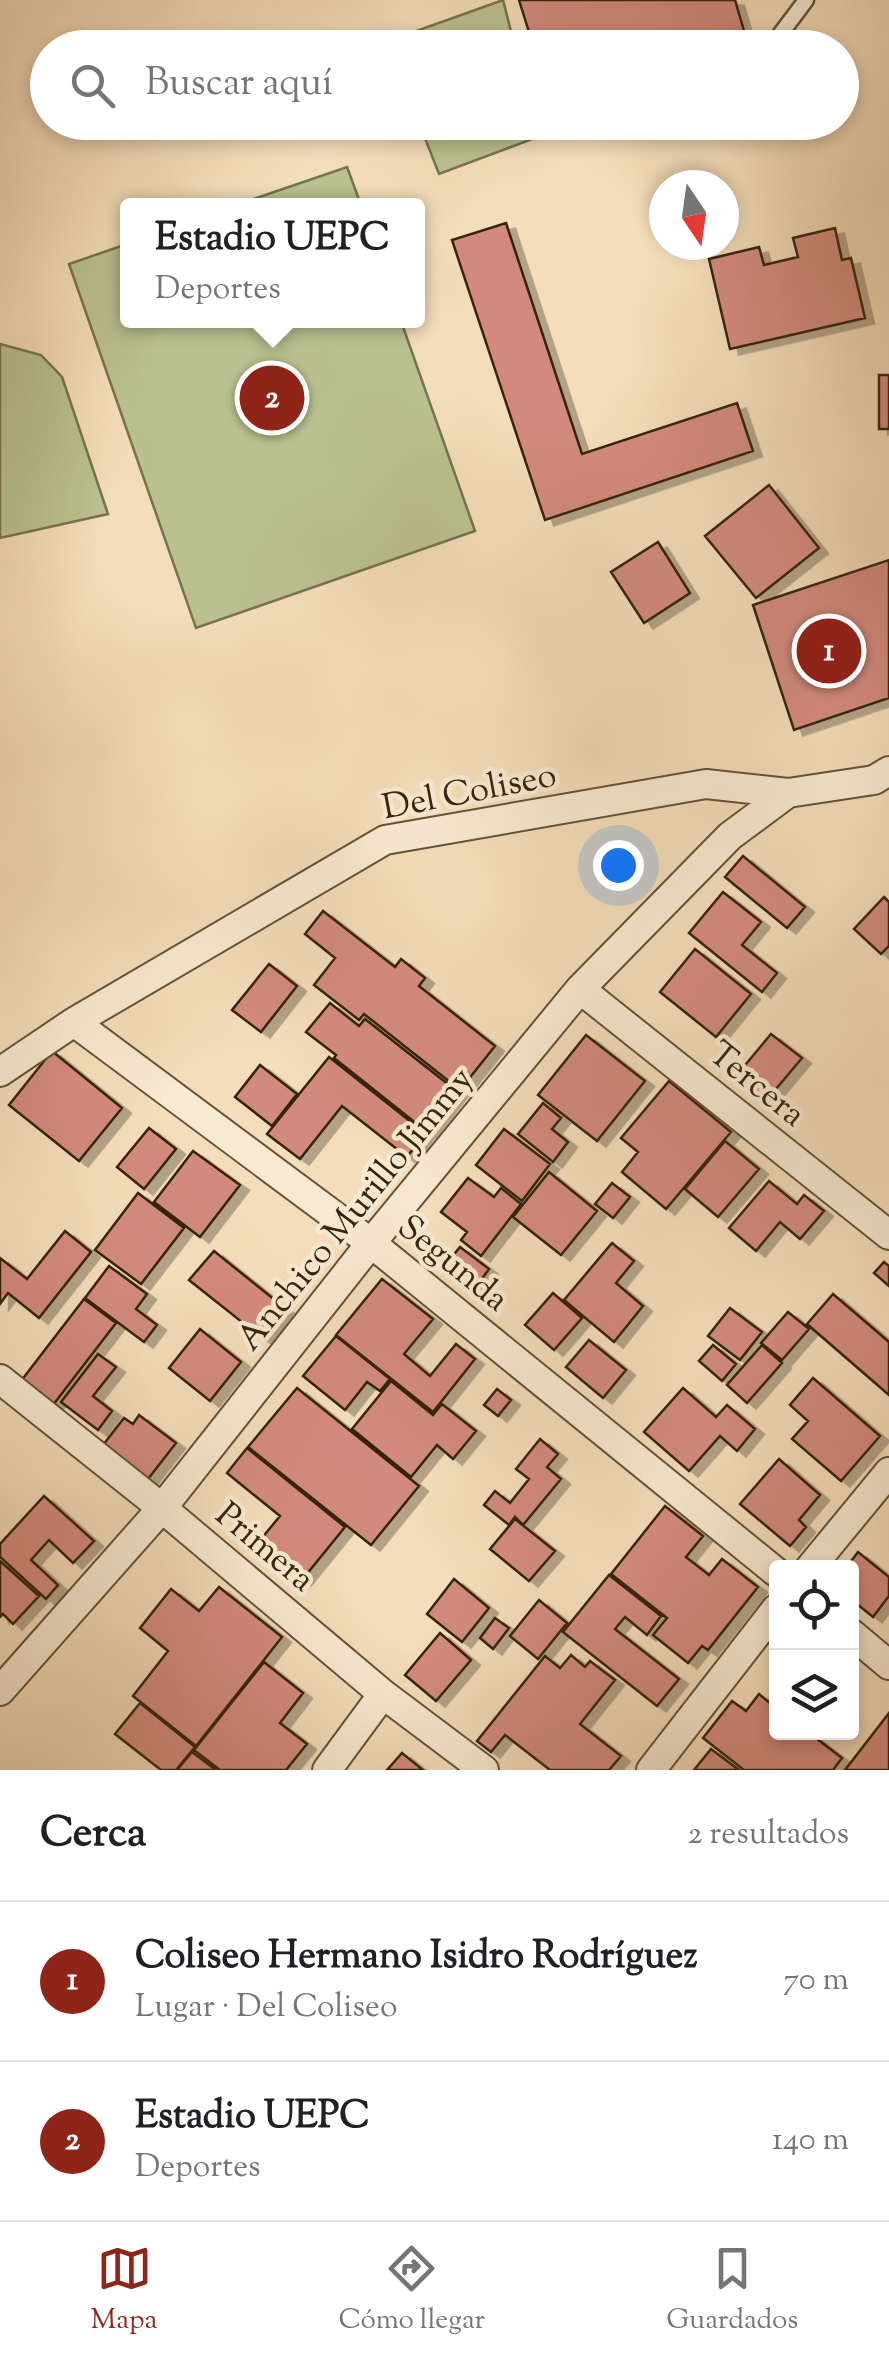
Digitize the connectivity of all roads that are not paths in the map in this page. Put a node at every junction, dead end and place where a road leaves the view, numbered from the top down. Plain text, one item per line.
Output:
1 (806, 0) edge
2 (784, 30) edge
3 (884, 781) edge
4 (788, 793) junction
5 (580, 989) junction
6 (74, 1022) junction
7 (0, 1072) edge
8 (889, 1235) edge
9 (371, 1243) junction
10 (0, 1379) edge
11 (889, 1472) edge
12 (162, 1508) junction
13 (817, 1560) edge
14 (769, 1566) edge
15 (769, 1619) edge
16 (859, 1640) edge
17 (889, 1664) edge
18 (0, 1691) edge
19 (383, 1694) junction
20 (327, 1770) edge
21 (484, 1770) edge
22 (651, 1770) edge

1 - 2 lane
3 - 4 street, Del Coliseo
4 - 5 street, Anchico Murillo Jimmy
4 - 6 street, Del Coliseo
5 - 8 street, Tercera
5 - 9 street, Anchico Murillo Jimmy
6 - 7 street, Del Coliseo
6 - 9 street, Segunda
9 - 12 street, Anchico Murillo Jimmy
9 - 14 street, Segunda
10 - 12 street, Primera
11 - 13 street
12 - 18 street, Anchico Murillo Jimmy
12 - 19 street, Primera
15 - 22 street
16 - 17 street
19 - 20 street
19 - 21 street, Primera

